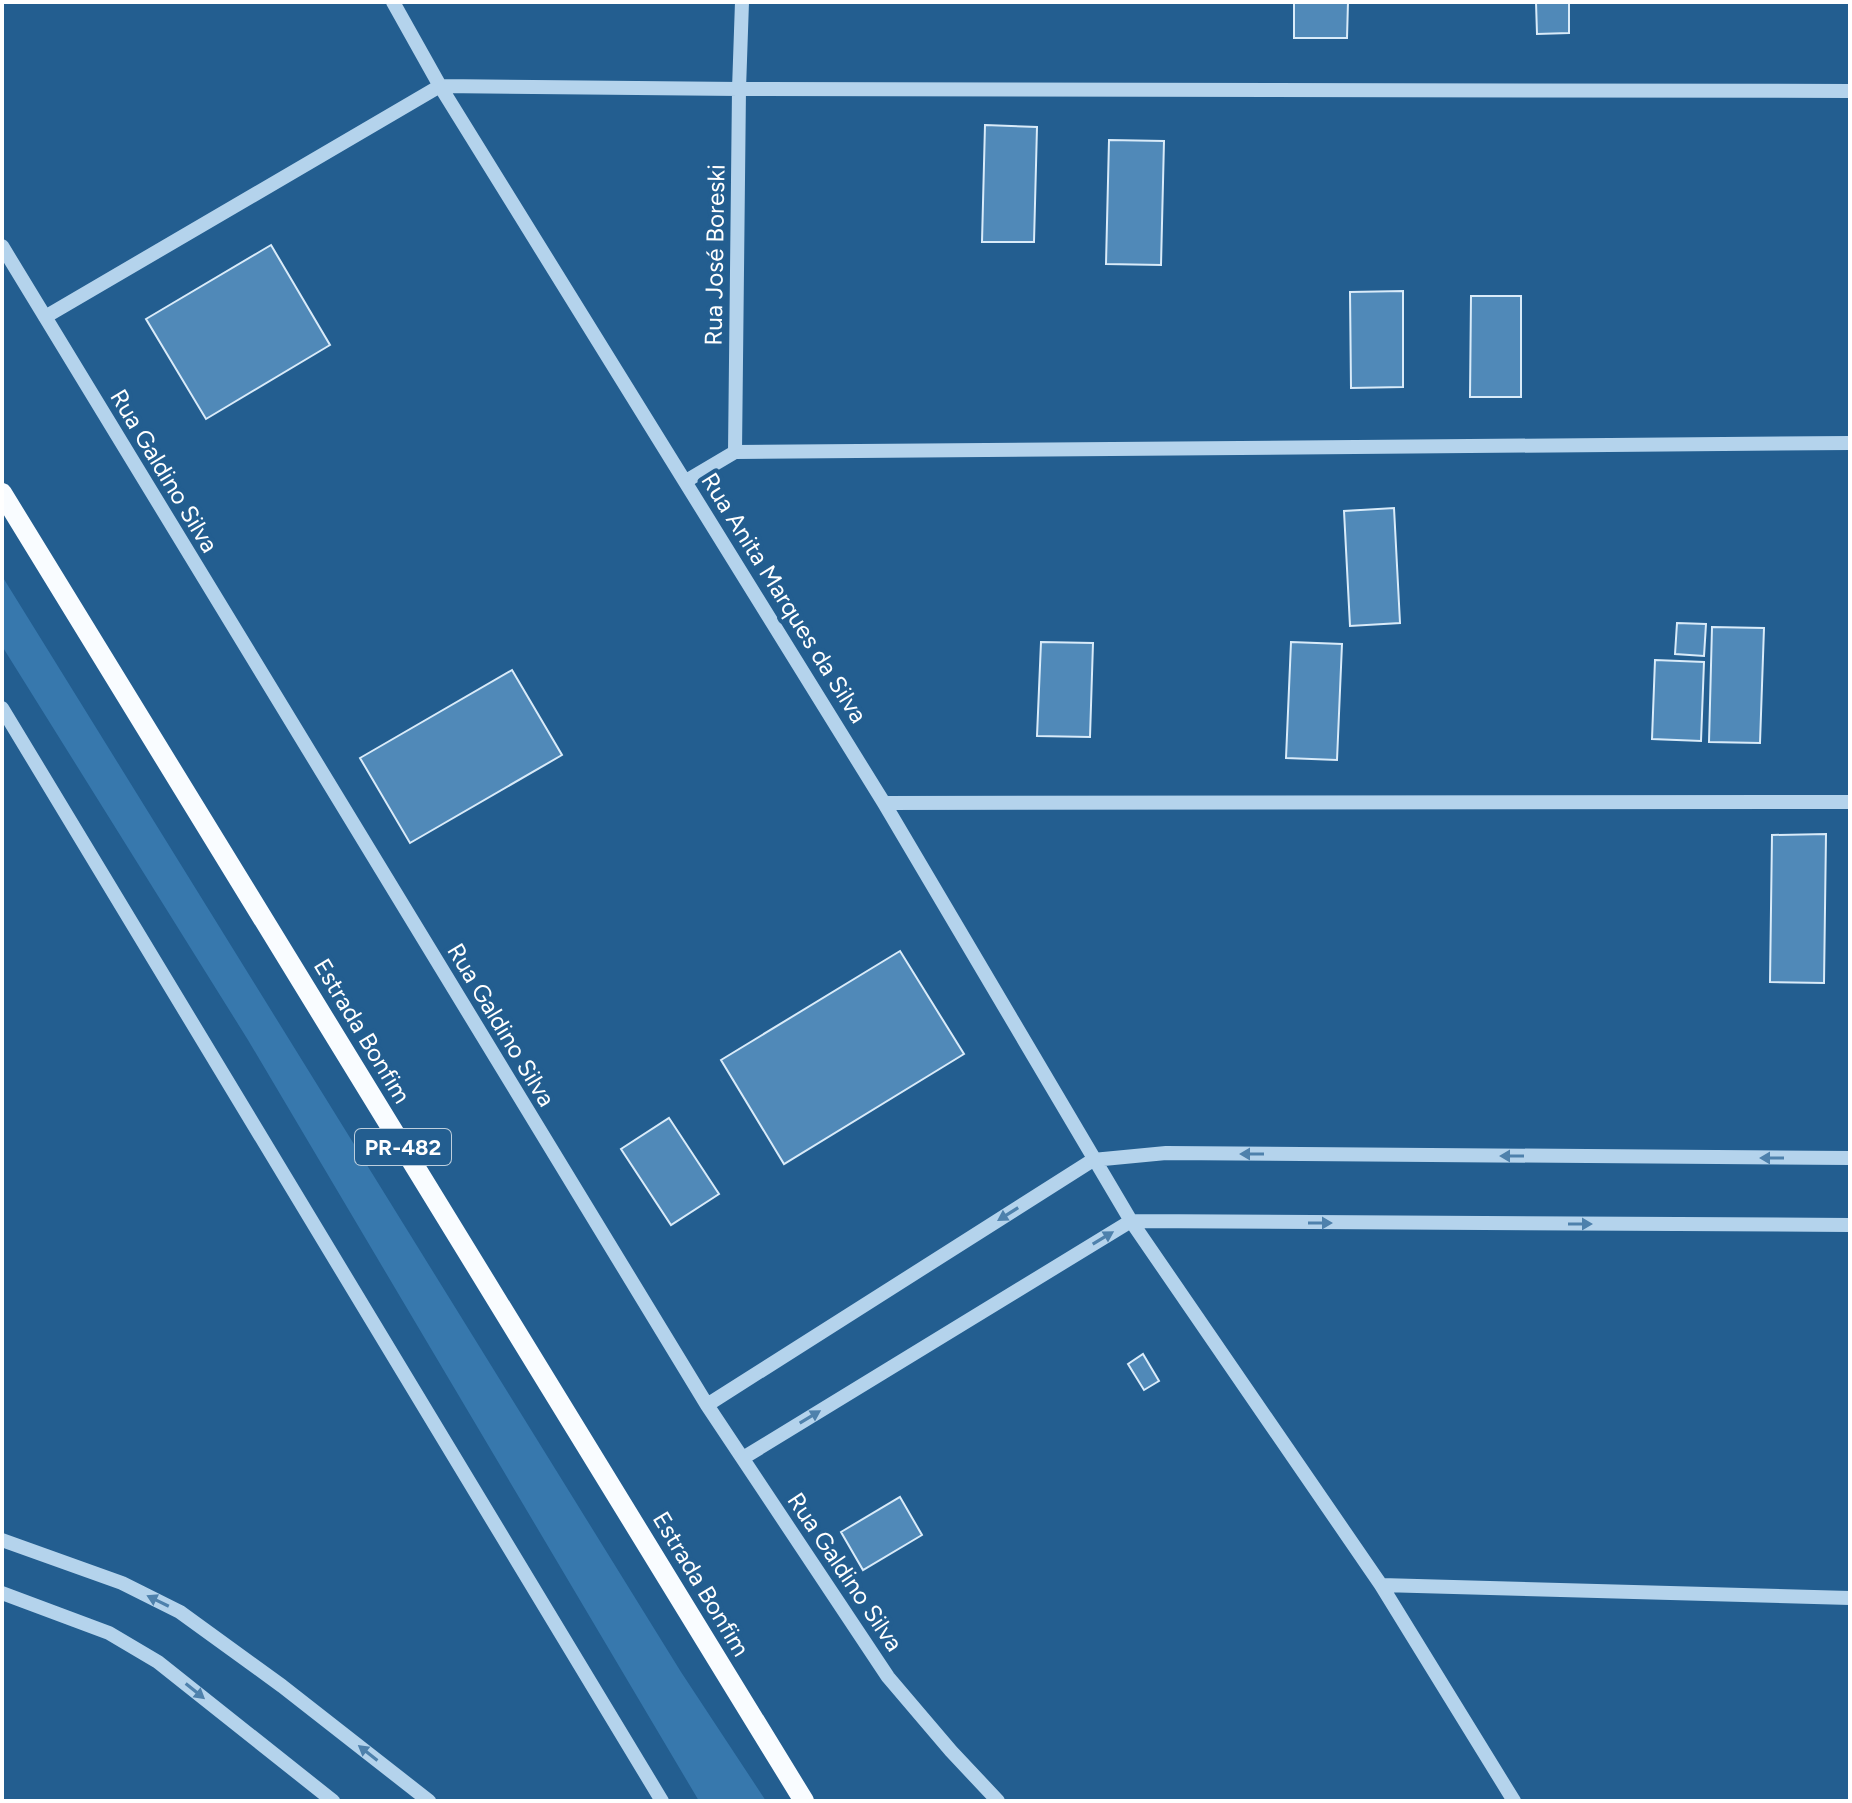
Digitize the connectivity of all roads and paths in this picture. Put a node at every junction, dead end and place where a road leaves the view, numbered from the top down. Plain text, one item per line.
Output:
1 (393, 2) edge
2 (742, 2) edge
3 (440, 86) junction
4 (739, 89) junction
5 (1850, 91) edge
6 (2, 246) edge
7 (45, 317) junction
8 (1850, 443) edge
9 (735, 452) junction
10 (686, 481) junction
11 (2, 493) edge
12 (2, 708) edge
13 (1850, 802) edge
14 (884, 803) junction
15 (1850, 1158) edge
16 (1093, 1160) junction
17 (1131, 1221) junction
18 (1850, 1225) edge
19 (707, 1405) junction
20 (743, 1458) junction
21 (2, 1540) edge
22 (1381, 1585) junction
23 (2, 1593) edge
24 (1850, 1598) edge
25 (333, 1801) edge
26 (429, 1801) edge
27 (662, 1801) edge
28 (804, 1801) edge
29 (998, 1801) edge
30 (1514, 1801) edge

1 - 3 street, Rua Anita Marques da Silva
2 - 4 street, Rua José Boreski
3 - 4 street
3 - 7 street
3 - 10 street, Rua Anita Marques da Silva
4 - 5 street
4 - 9 street, Rua José Boreski
6 - 7 street, Rua Galdino Silva
7 - 19 street, Rua Galdino Silva
8 - 9 street
9 - 10 street
10 - 14 street, Rua Anita Marques da Silva
11 - 28 main road, Estrada Bonfim / PR-482
12 - 27 street
13 - 14 street
14 - 16 street, Rua Anita Marques da Silva
15 -> 16 street
16 - 17 street, Rua Anita Marques da Silva
16 -> 19 street
17 -> 18 street
20 -> 17 street
17 - 22 street, Rua Anita Marques da Silva
19 - 20 street, Rua Galdino Silva
20 - 29 street, Rua Galdino Silva
26 -> 21 street
22 - 24 street
22 - 30 street, Rua Anita Marques da Silva
23 -> 25 street

